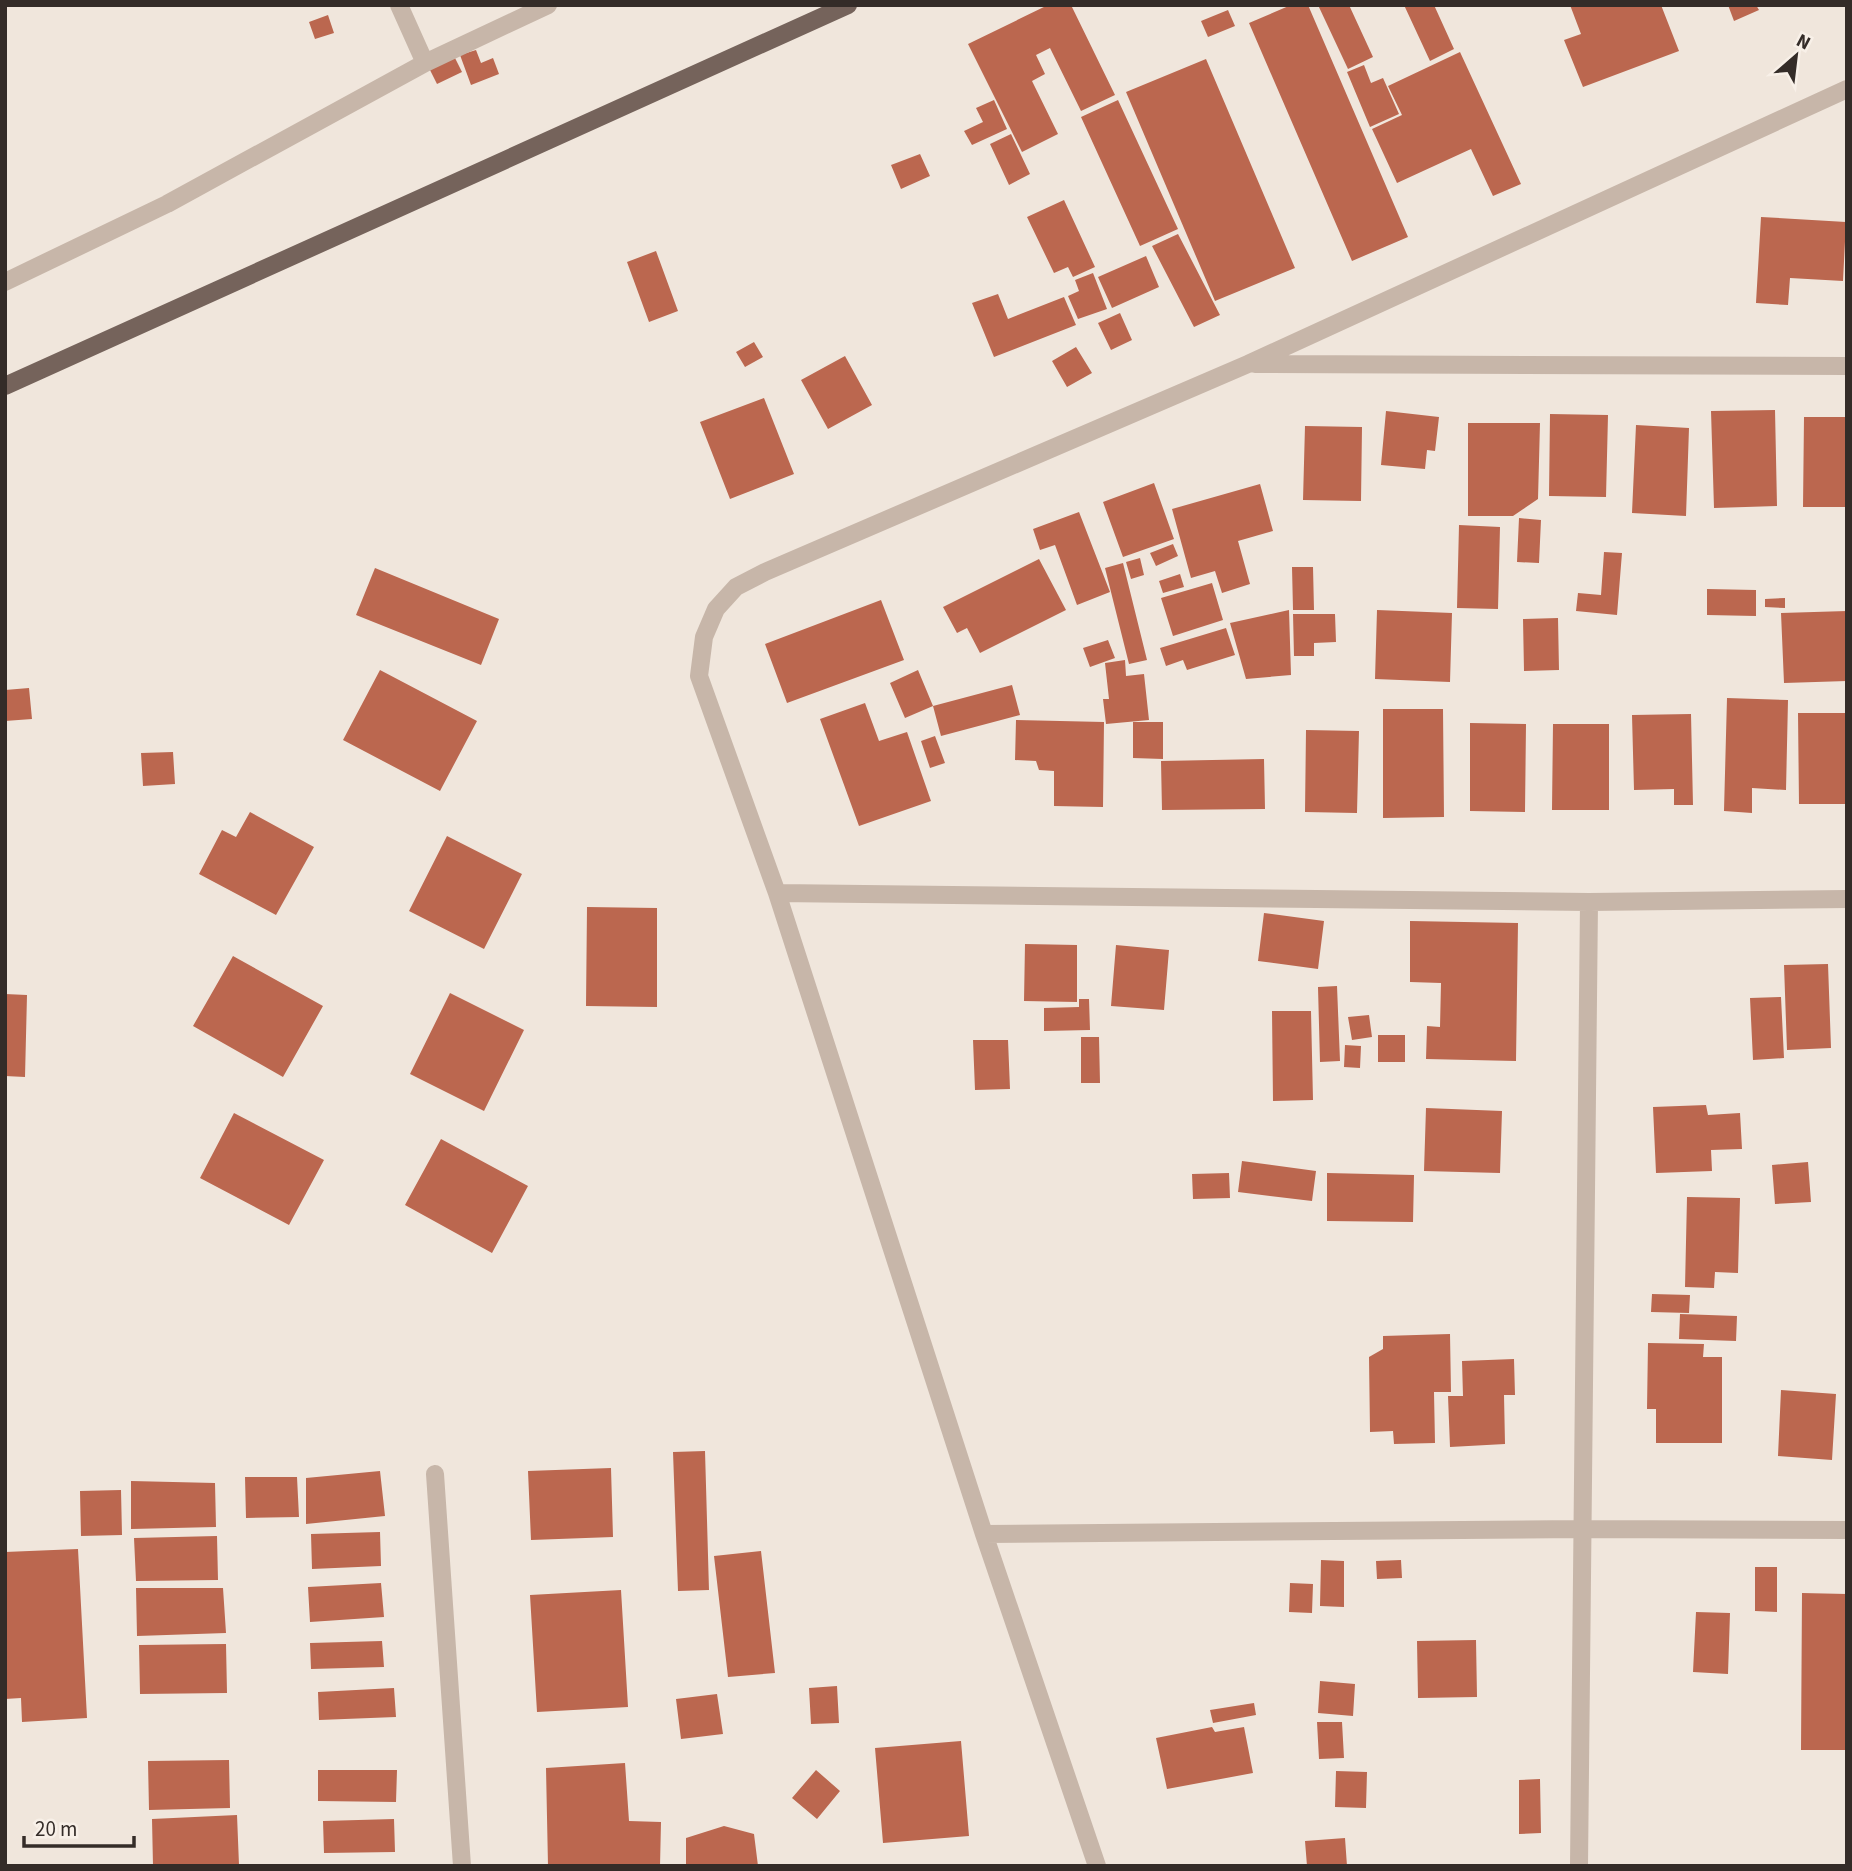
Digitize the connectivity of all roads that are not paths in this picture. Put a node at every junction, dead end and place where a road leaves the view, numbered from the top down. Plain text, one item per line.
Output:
1 (399, 5) edge
2 (548, 5) edge
3 (848, 5) edge
4 (425, 63) junction
5 (1847, 89) edge
6 (5, 282) edge
7 (1248, 364) junction
8 (1847, 366) edge
9 (5, 386) edge
10 (777, 893) junction
11 (1847, 899) edge
12 (1589, 902) junction
13 (435, 1474) dead end
14 (1582, 1529) junction
15 (1847, 1530) edge
16 (984, 1534) junction
17 (462, 1866) edge
18 (1097, 1866) edge
19 (1579, 1866) edge

1 - 4 street
2 - 4 street
3 - 9 main road
4 - 6 street
5 - 7 street
7 - 8 street
7 - 10 street
10 - 12 street
10 - 16 street
11 - 12 street
12 - 14 street
13 - 17 street
14 - 15 street
14 - 16 street
14 - 19 street
16 - 18 street

